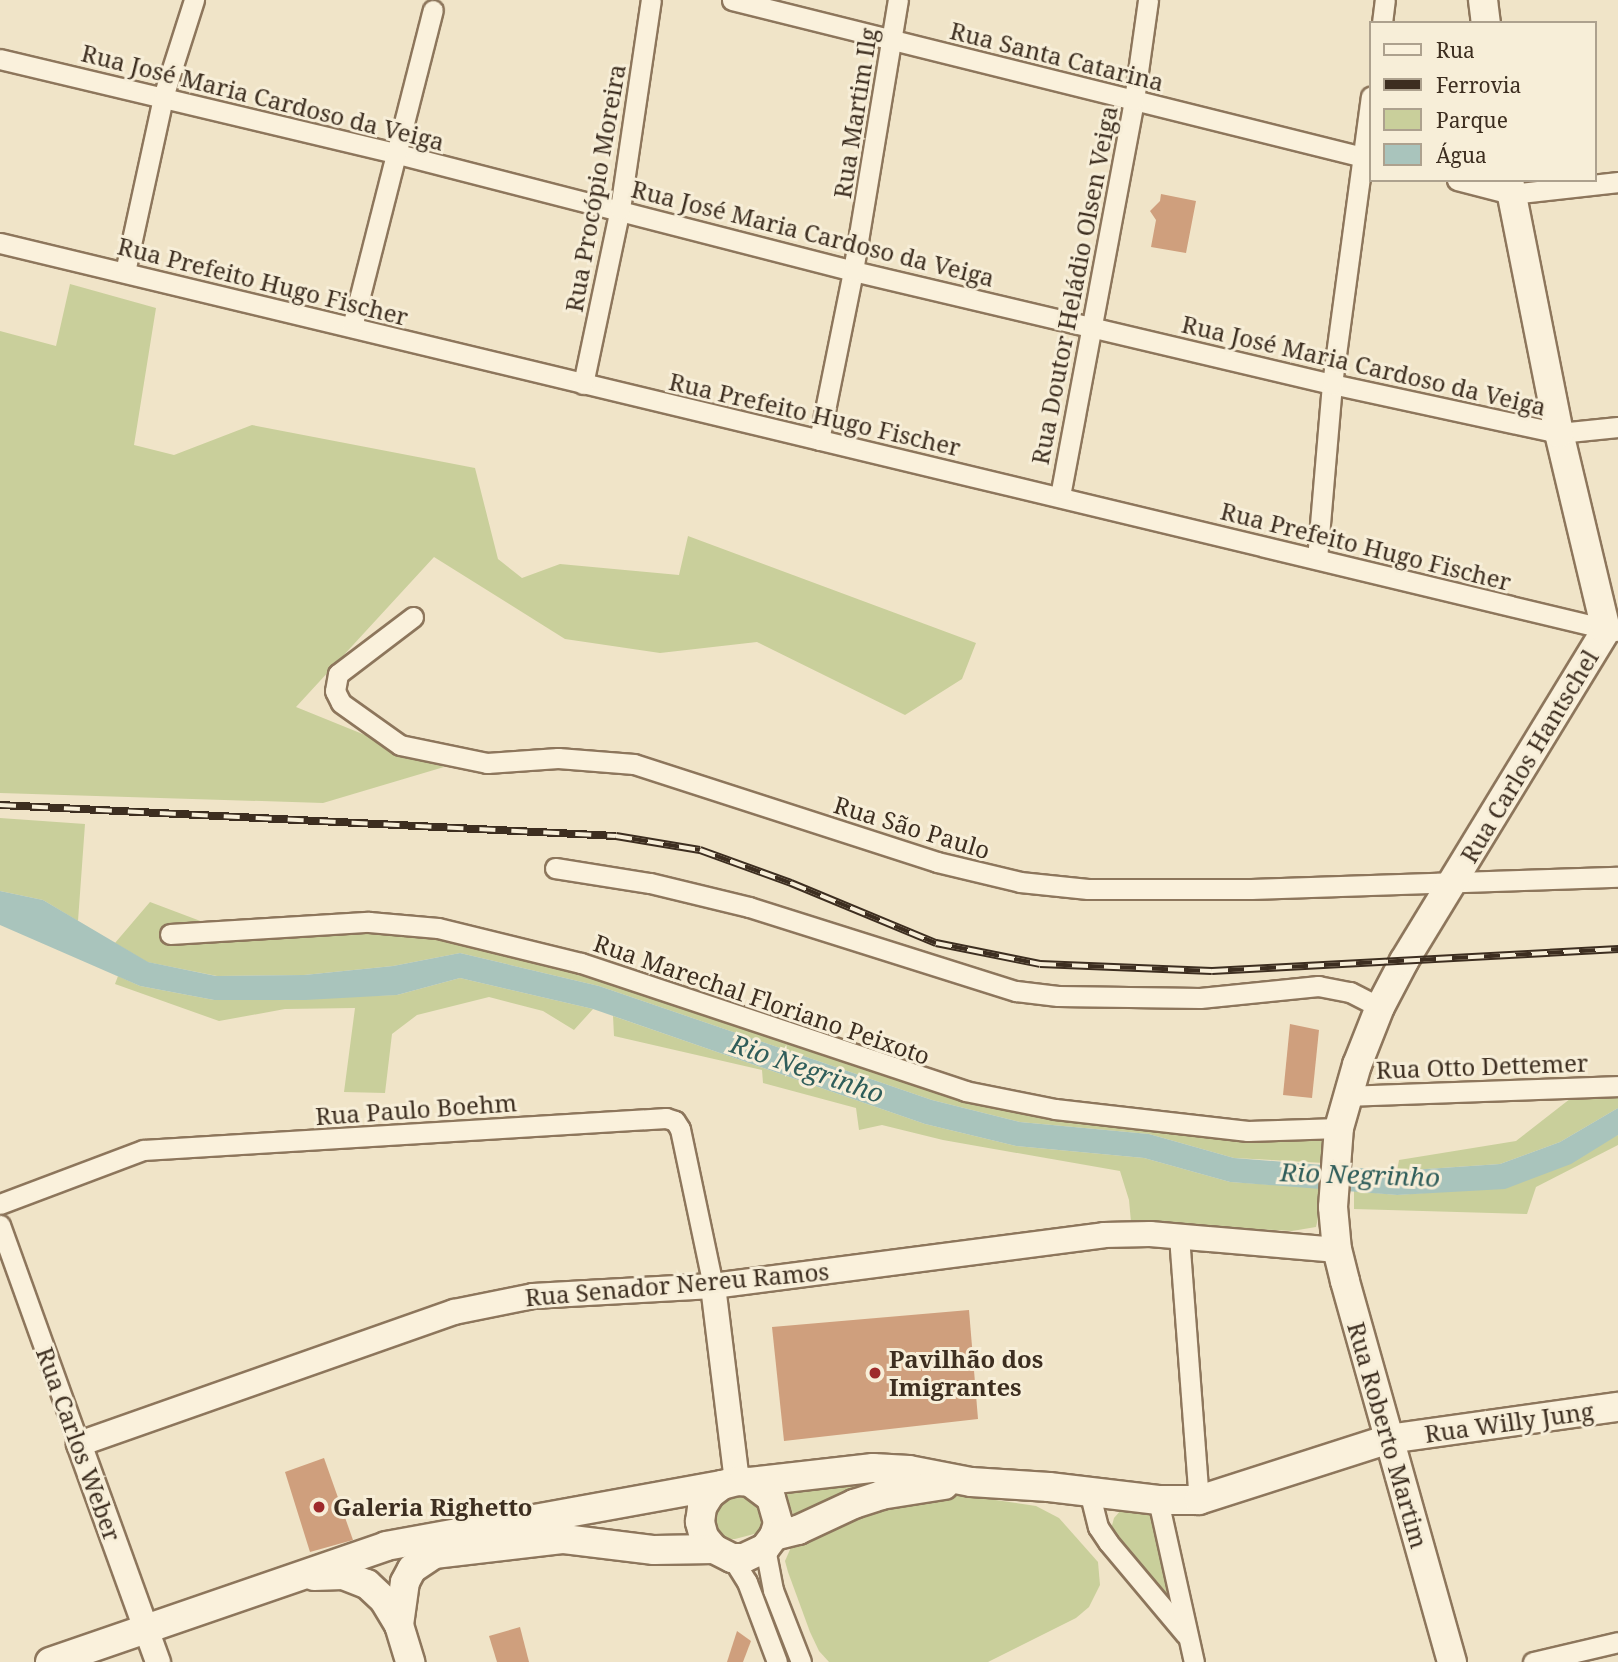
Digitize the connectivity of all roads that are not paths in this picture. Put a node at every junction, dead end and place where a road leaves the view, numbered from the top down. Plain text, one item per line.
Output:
1 (194, 0) edge
2 (651, 0) edge
3 (732, 0) edge
4 (898, 0) edge
5 (1148, 0) edge
6 (1385, 0) edge
7 (1483, 0) edge
8 (433, 10) dead end
9 (1382, 21) edge
10 (1486, 21) edge
11 (892, 41) junction
12 (0, 59) edge
13 (163, 97) junction
14 (1134, 100) junction
15 (1370, 112) edge
16 (394, 153) junction
17 (1367, 158) edge
18 (1472, 182) edge
19 (1618, 182) edge
20 (1510, 187) edge
21 (621, 209) junction
22 (0, 243) edge
23 (853, 271) junction
24 (125, 272) junction
25 (352, 327) junction
26 (1093, 328) junction
27 (583, 384) junction
28 (1332, 384) junction
29 (1618, 427) edge
30 (1559, 433) junction
31 (819, 440) junction
32 (1059, 496) junction
33 (1317, 559) junction
34 (413, 617) dead end
35 (1612, 631) edge
36 (555, 868) dead end
37 (1618, 877) edge
38 (1451, 883) junction
39 (170, 934) dead end
40 (1380, 1007) junction
41 (1618, 1086) edge
42 (1347, 1096) junction
43 (1338, 1137) junction
44 (0, 1204) edge
45 (1333, 1207) joint
46 (0, 1225) edge
47 (1179, 1236) junction
48 (1337, 1251) junction
49 (713, 1286) junction
50 (1618, 1407) edge
51 (1389, 1439) junction
52 (79, 1444) junction
53 (971, 1482) junction
54 (736, 1483) junction
55 (1089, 1491) junction
56 (1158, 1500) junction
57 (1199, 1500) junction
58 (770, 1542) junction
59 (723, 1553) junction
60 (301, 1576) junction
61 (400, 1625) junction
62 (146, 1629) junction
63 (1186, 1635) junction
64 (1618, 1642) edge
65 (50, 1662) edge
66 (158, 1662) edge
67 (410, 1662) edge
68 (777, 1662) edge
69 (801, 1662) edge
70 (1194, 1662) edge
71 (1452, 1662) edge
72 (1534, 1662) edge

1 - 13 street
2 - 21 street, Rua Procópio Moreira
3 - 11 street, Rua Santa Catarina
4 - 11 street, Rua Martim Ilg
5 - 14 street, Rua Doutor Heládio Olsen Veiga
6 - 9 street
7 - 10 main road
8 - 16 street
11 - 14 street, Rua Santa Catarina
11 - 23 street, Rua Martim Ilg
12 - 13 street, Rua José Maria Cardoso da Veiga
13 - 16 street, Rua José Maria Cardoso da Veiga
13 - 24 street
14 - 17 street, Rua Santa Catarina
14 - 26 street, Rua Doutor Heládio Olsen Veiga
15 - 17 street
16 - 21 street, Rua José Maria Cardoso da Veiga
16 - 25 street
17 - 28 street
18 - 20 street
19 - 20 street
20 - 30 main road, Rua Carlos Hantschel
21 - 23 street, Rua José Maria Cardoso da Veiga
21 - 27 street, Rua Procópio Moreira
22 - 24 street, Rua Prefeito Hugo Fischer
23 - 26 street, Rua José Maria Cardoso da Veiga
23 - 31 street, Rua Martim Ilg
24 - 25 street, Rua Prefeito Hugo Fischer
25 - 27 street, Rua Prefeito Hugo Fischer
26 - 28 street, Rua José Maria Cardoso da Veiga
26 - 32 street, Rua Doutor Heládio Olsen Veiga
27 - 31 street, Rua Prefeito Hugo Fischer
28 - 30 street, Rua José Maria Cardoso da Veiga
28 - 33 street
29 - 30 street, Rua José Maria Cardoso da Veiga
30 - 35 main road, Rua Carlos Hantschel
31 - 32 street, Rua Prefeito Hugo Fischer
32 - 33 street, Rua Prefeito Hugo Fischer
33 - 35 street, Rua Prefeito Hugo Fischer
34 - 38 street, Rua São Paulo
35 - 38 main road, Rua Carlos Hantschel
36 - 40 street
37 - 38 street, Rua São Paulo
38 - 40 main road, Rua Carlos Hantschel
39 - 43 street, Rua Marechal Floriano Peixoto
40 - 42 main road, Rua Carlos Hantschel
41 - 42 street, Rua Otto Dettemer
42 - 43 main road, Rua Carlos Hantschel
43 - 45 main road, Rua Carlos Hantschel
44 - 49 street, Rua Paulo Boehm
45 - 48 main road, Rua Roberto Martim
46 - 52 street, Rua Carlos Weber
47 - 48 street, Rua Senador Nereu Ramos
47 - 49 street, Rua Senador Nereu Ramos
47 - 57 street
48 - 51 main road, Rua Roberto Martim
49 - 52 street, Rua Senador Nereu Ramos
49 - 54 street
50 - 51 main road, Rua Willy Jung
51 - 57 main road, Rua Willy Jung
51 - 71 main road, Rua Roberto Martim
52 - 62 street, Rua Carlos Weber
53 - 54 main road
53 - 55 main road, Rua Willy Jung
53 - 58 main road
54 - 58 main road
54 - 59 main road
54 - 60 main road
55 - 56 main road, Rua Willy Jung
55 - 63 street
56 - 57 main road, Rua Willy Jung
56 - 63 street
58 - 59 main road
58 - 69 street
59 - 61 main road
59 - 68 street
60 - 61 main road
60 - 62 main road
61 - 67 main road
62 - 65 main road
62 - 66 street, Rua Carlos Weber
63 - 70 street
64 - 72 street

